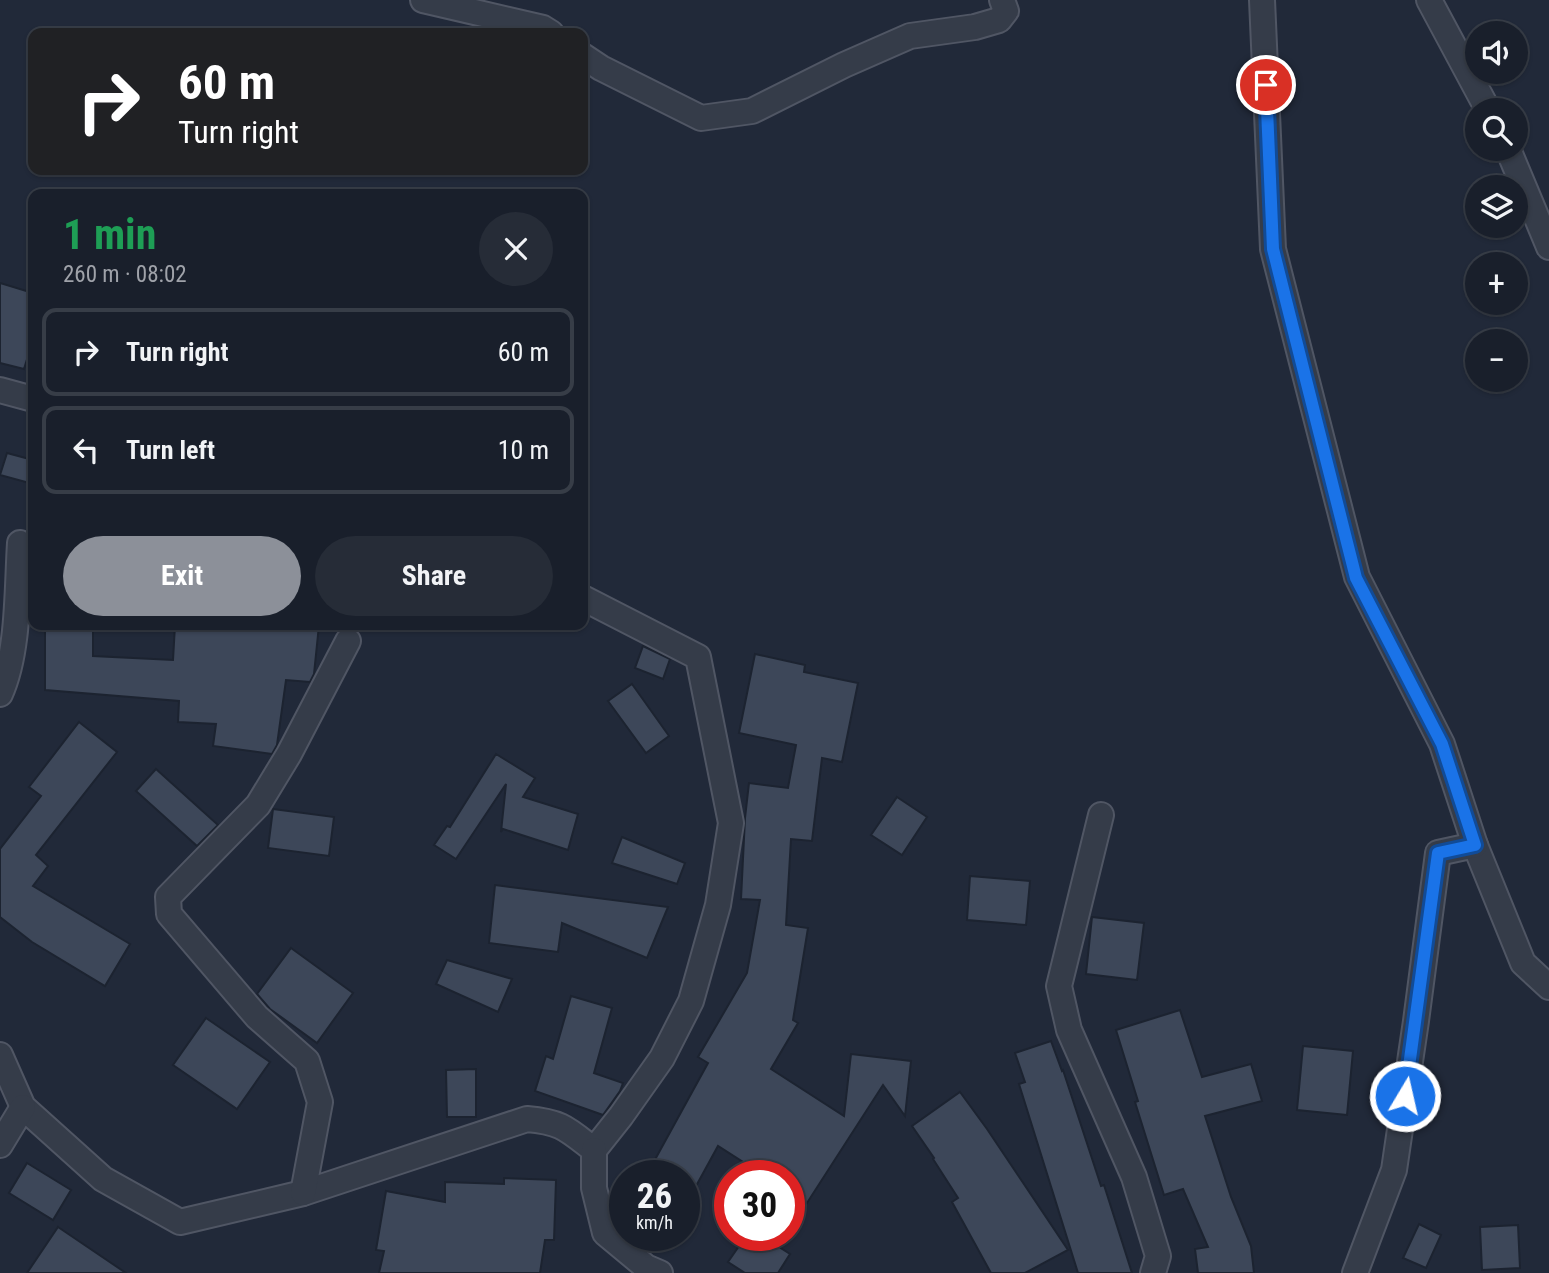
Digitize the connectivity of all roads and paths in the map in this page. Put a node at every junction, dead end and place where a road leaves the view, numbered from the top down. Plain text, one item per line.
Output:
1 (423, 0) edge
2 (1002, 0) edge
3 (1262, 0) edge
4 (1429, 0) edge
5 (543, 28) edge
6 (588, 59) edge
7 (1482, 98) edge
8 (1512, 161) edge
9 (1549, 247) edge
10 (0, 390) edge
11 (28, 398) edge
12 (20, 543) dead end
13 (588, 601) edge
14 (348, 640) dead end
15 (0, 694) edge
16 (1101, 816) dead end
17 (1475, 845) junction
18 (1549, 987) edge
19 (0, 1055) edge
20 (23, 1107) junction
21 (0, 1145) edge
22 (594, 1150) junction
23 (303, 1193) junction
24 (660, 1273) edge
25 (1153, 1273) edge
26 (1355, 1273) edge

1 - 5 street
2 - 6 street
3 - 17 street
4 - 7 street
8 - 9 street
10 - 11 street
12 - 15 street
13 - 22 street
14 - 23 street
16 - 25 street
17 - 18 street
17 - 26 street
19 - 20 street
20 - 21 street
20 - 23 street
22 - 23 street
22 - 24 street

